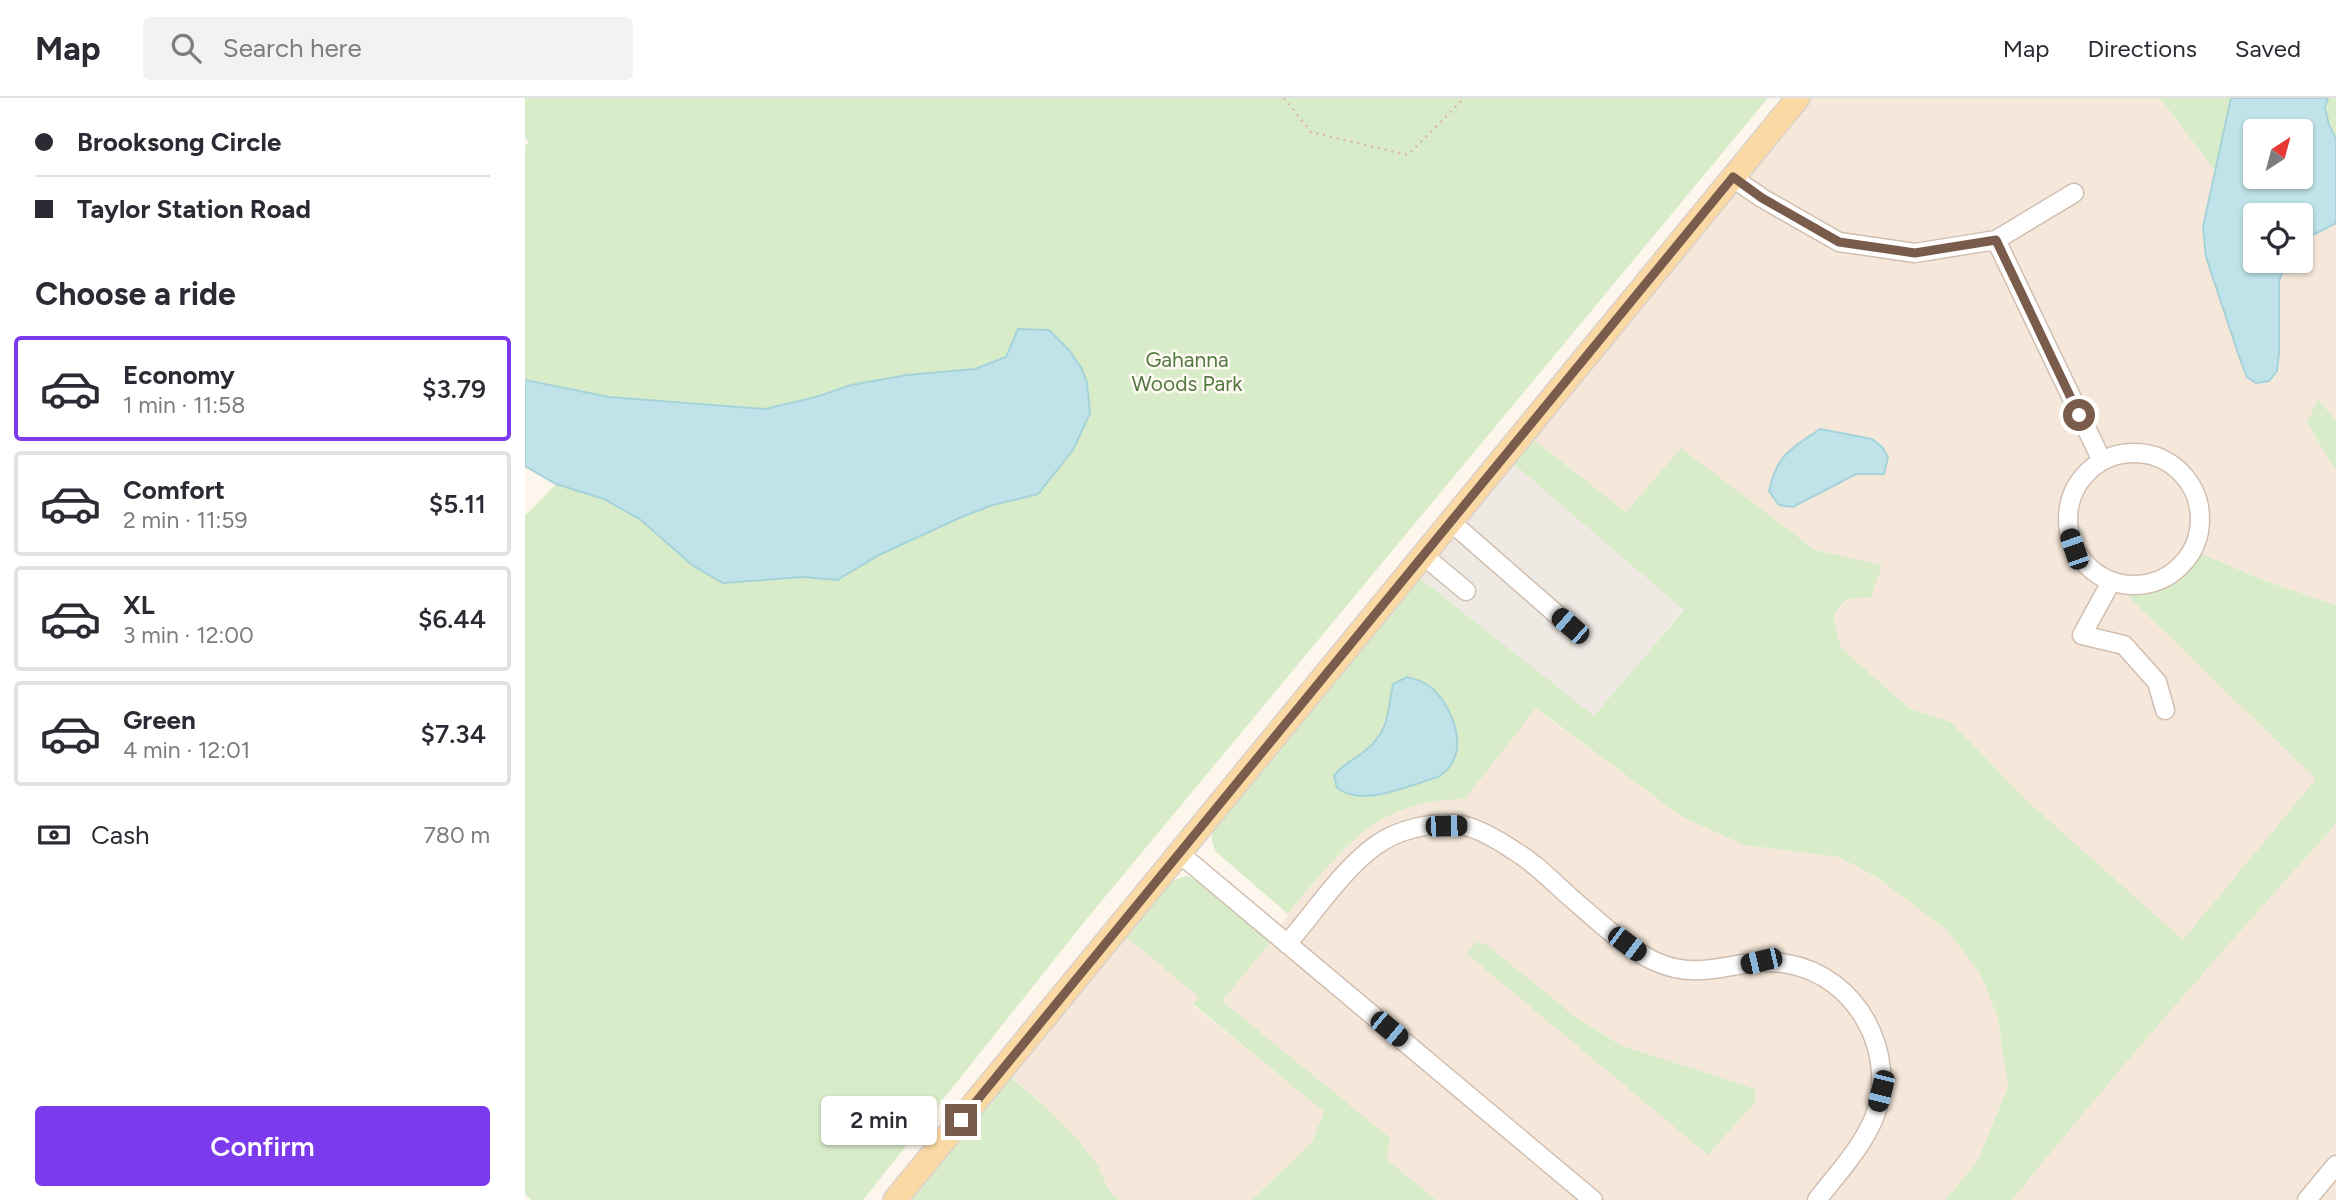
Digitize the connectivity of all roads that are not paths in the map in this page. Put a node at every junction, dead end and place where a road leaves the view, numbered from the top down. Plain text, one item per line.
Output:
1 (1797, 98) edge
2 (1733, 177) junction
3 (2074, 193) dead end
4 (1996, 240) junction
5 (2102, 461) junction
6 (1451, 522) junction
7 (1424, 556) junction
8 (2111, 582) junction
9 (1466, 591) dead end
10 (1570, 626) dead end
11 (2165, 710) dead end
12 (1179, 853) junction
13 (1287, 944) junction
14 (2336, 1165) edge
15 (895, 1200) edge
16 (1593, 1200) edge
17 (1817, 1200) edge
18 (2307, 1200) edge

1 - 2 main road
2 - 4 street
2 - 6 main road
3 - 4 street
4 - 5 street
5 - 8 street
5 - 8 street
6 - 7 main road
6 - 10 street
7 - 9 street
7 - 12 main road
8 - 11 street
12 - 13 street
12 - 15 main road
13 - 16 street
13 - 17 street
14 - 18 street

